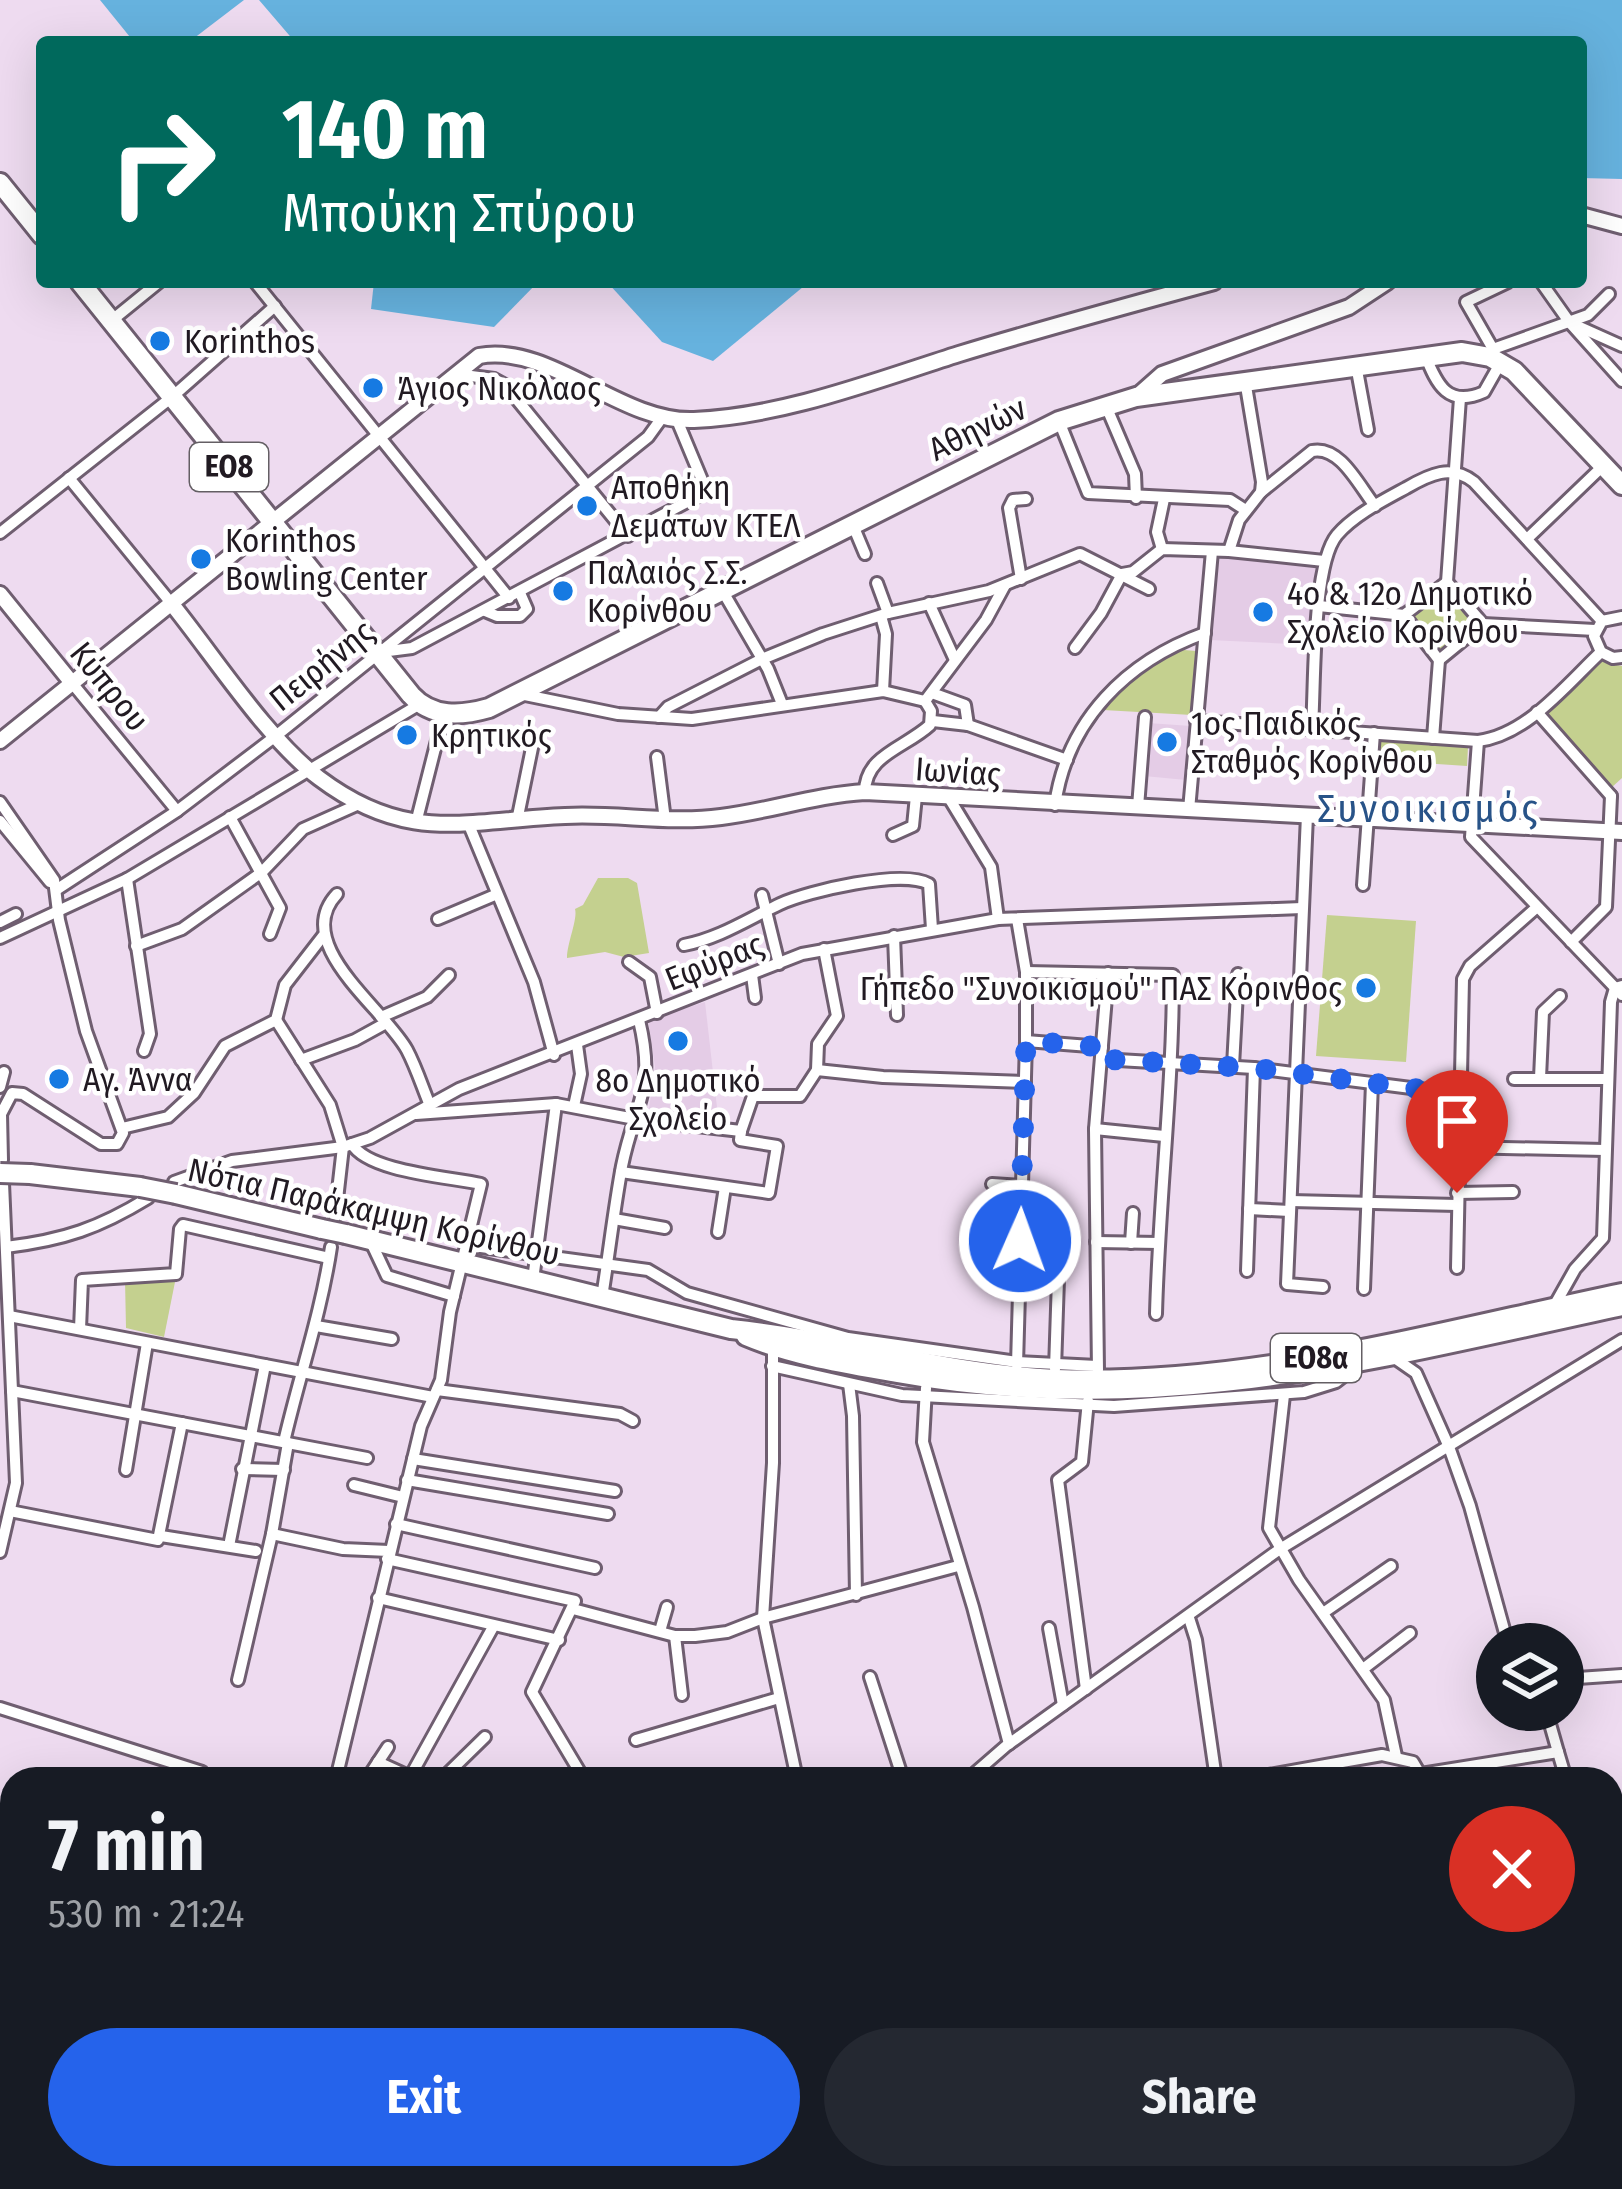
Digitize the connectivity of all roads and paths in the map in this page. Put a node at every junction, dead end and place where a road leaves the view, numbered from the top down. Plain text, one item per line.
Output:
1 (0, 183) edge
2 (1587, 215) edge
3 (1622, 226) edge
4 (36, 228) edge
5 (85, 288) edge
6 (151, 288) edge
7 (260, 288) edge
8 (1193, 288) edge
9 (1378, 288) edge
10 (1495, 288) edge
11 (1545, 288) edge
12 (1609, 294) dead end
13 (274, 306) junction
14 (111, 321) junction
15 (1570, 323) junction
16 (1622, 346) edge
17 (1425, 355) junction
18 (1495, 356) junction
19 (1357, 365) junction
20 (456, 374) junction
21 (1245, 380) junction
22 (1622, 381) edge
23 (172, 397) junction
24 (1136, 397) junction
25 (1460, 398) junction
26 (1105, 403) junction
27 (661, 419) junction
28 (677, 420) junction
29 (1059, 421) junction
30 (1367, 430) dead end
31 (380, 435) junction
32 (1604, 465) junction
33 (1455, 471) junction
34 (69, 478) junction
35 (1622, 485) edge
36 (587, 486) junction
37 (1261, 492) junction
38 (1136, 498) junction
39 (1026, 499) dead end
40 (1164, 499) junction
41 (1375, 506) junction
42 (1244, 509) junction
43 (272, 521) junction
44 (852, 523) junction
45 (0, 533) edge
46 (628, 536) junction
47 (1527, 538) junction
48 (1162, 549) junction
49 (1212, 550) junction
50 (1229, 550) junction
51 (865, 554) dead end
52 (1324, 561) junction
53 (485, 568) junction
54 (1122, 574) junction
55 (1021, 579) junction
56 (1447, 582) junction
57 (877, 583) dead end
58 (1005, 585) junction
59 (1149, 589) dead end
60 (722, 590) junction
61 (0, 594) edge
62 (514, 596) junction
63 (171, 603) junction
64 (929, 603) junction
65 (1319, 606) junction
66 (485, 611) junction
67 (884, 614) junction
68 (1404, 616) junction
69 (1622, 617) edge
70 (1483, 623) junction
71 (1599, 625) junction
72 (1205, 633) junction
73 (1075, 648) dead end
74 (1601, 652) junction
75 (378, 653) junction
76 (1622, 657) edge
77 (762, 659) junction
78 (955, 660) junction
79 (1439, 660) junction
80 (72, 682) junction
81 (883, 691) junction
82 (517, 693) junction
83 (928, 697) junction
84 (420, 704) junction
85 (782, 704) junction
86 (1537, 712) junction
87 (445, 713) junction
88 (659, 717) junction
89 (1145, 717) dead end
90 (932, 721) junction
91 (1196, 722) junction
92 (968, 725) junction
93 (1312, 727) junction
94 (1374, 733) junction
95 (277, 736) junction
96 (1433, 738) junction
97 (0, 741) edge
98 (1478, 741) junction
99 (533, 743) dead end
100 (657, 757) dead end
101 (1067, 760) junction
102 (308, 769) junction
103 (1622, 786) edge
104 (865, 792) junction
105 (916, 796) junction
106 (1611, 796) junction
107 (949, 798) junction
108 (0, 802) edge
109 (359, 804) junction
110 (1055, 805) junction
111 (1138, 807) junction
112 (1189, 810) junction
113 (177, 811) junction
114 (1307, 815) junction
115 (230, 817) junction
116 (1366, 818) junction
117 (665, 820) junction
118 (0, 821) edge
119 (517, 821) junction
120 (416, 823) junction
121 (1471, 824) junction
122 (469, 825) junction
123 (1616, 832) edge
124 (893, 835) dead end
125 (262, 872) junction
126 (127, 879) junction
127 (1363, 885) dead end
128 (56, 890) junction
129 (337, 894) dead end
130 (495, 895) junction
131 (762, 896) dead end
132 (1606, 907) junction
133 (1302, 908) junction
134 (1536, 908) junction
135 (1622, 908) edge
136 (58, 910) junction
137 (767, 912) junction
138 (16, 914) dead end
139 (438, 919) dead end
140 (998, 919) junction
141 (1017, 919) junction
142 (0, 922) edge
143 (932, 929) junction
144 (270, 934) dead end
145 (323, 936) junction
146 (894, 936) junction
147 (0, 938) edge
148 (1571, 941) junction
149 (684, 945) dead end
150 (136, 946) junction
151 (824, 949) junction
152 (629, 962) dead end
153 (779, 964) junction
154 (1026, 972) junction
155 (1108, 973) junction
156 (1238, 974) dead end
157 (449, 975) dead end
158 (752, 975) junction
159 (1620, 990) edge
160 (1560, 996) dead end
161 (755, 998) dead end
162 (657, 1012) junction
163 (897, 1015) dead end
164 (276, 1020) junction
165 (384, 1020) junction
166 (639, 1021) junction
167 (1026, 1041) junction
168 (577, 1045) junction
169 (144, 1051) dead end
170 (1102, 1053) junction
171 (554, 1054) junction
172 (301, 1060) junction
173 (1173, 1063) junction
174 (1233, 1066) junction
175 (1254, 1068) junction
176 (817, 1070) junction
177 (4, 1072) dead end
178 (1294, 1073) junction
179 (1540, 1078) junction
180 (1514, 1079) dead end
181 (1606, 1079) junction
182 (1025, 1082) junction
183 (1372, 1083) junction
184 (0, 1087) edge
185 (1458, 1094) junction
186 (2, 1102) edge
187 (428, 1103) junction
188 (556, 1104) junction
189 (574, 1106) junction
190 (412, 1114) junction
191 (634, 1119) junction
192 (122, 1128) junction
193 (1094, 1129) junction
194 (741, 1131) junction
195 (1164, 1136) junction
196 (348, 1145) junction
197 (1458, 1147) junction
198 (1605, 1150) junction
199 (1, 1165) edge
200 (621, 1172) junction
201 (992, 1184) dead end
202 (1022, 1186) junction
203 (725, 1187) junction
204 (175, 1188) junction
205 (1513, 1192) dead end
206 (144, 1193) junction
207 (1457, 1199) junction
208 (1367, 1202) junction
209 (1291, 1206) junction
210 (1249, 1209) junction
211 (1133, 1213) dead end
212 (614, 1219) junction
213 (665, 1228) dead end
214 (718, 1232) dead end
215 (333, 1237) junction
216 (370, 1240) junction
217 (1096, 1242) junction
218 (1131, 1243) junction
219 (1159, 1244) junction
220 (7, 1247) junction
221 (536, 1253) junction
222 (464, 1254) junction
223 (607, 1264) junction
224 (1456, 1268) dead end
225 (1247, 1271) dead end
226 (1058, 1279) dead end
227 (533, 1280) junction
228 (1322, 1287) dead end
229 (1364, 1289) dead end
230 (1622, 1293) edge
231 (454, 1296) junction
232 (698, 1296) junction
233 (602, 1297) junction
234 (1622, 1306) edge
235 (1553, 1308) junction
236 (1156, 1314) dead end
237 (8, 1316) junction
238 (692, 1319) junction
239 (316, 1326) junction
240 (80, 1329) junction
241 (730, 1329) junction
242 (392, 1339) dead end
243 (1622, 1340) edge
244 (147, 1343) junction
245 (846, 1344) junction
246 (1423, 1348) junction
247 (1391, 1356) junction
248 (773, 1357) junction
249 (1361, 1362) junction
250 (266, 1366) junction
251 (1055, 1371) junction
252 (299, 1372) junction
253 (1416, 1373) junction
254 (1017, 1382) junction
255 (849, 1384) junction
256 (1093, 1386) junction
257 (12, 1391) junction
258 (925, 1392) junction
259 (1230, 1392) junction
260 (435, 1394) junction
261 (1284, 1395) junction
262 (135, 1414) junction
263 (633, 1421) dead end
264 (182, 1423) junction
265 (249, 1436) junction
266 (286, 1443) junction
267 (1449, 1448) junction
268 (367, 1458) dead end
269 (413, 1459) junction
270 (242, 1469) junction
271 (126, 1470) dead end
272 (284, 1470) junction
273 (407, 1480) junction
274 (354, 1485) dead end
275 (615, 1492) dead end
276 (403, 1497) junction
277 (10, 1511) junction
278 (608, 1514) dead end
279 (396, 1524) junction
280 (272, 1534) junction
281 (161, 1537) junction
282 (229, 1546) junction
283 (1280, 1549) junction
284 (256, 1551) dead end
285 (0, 1552) edge
286 (388, 1555) junction
287 (958, 1566) junction
288 (1391, 1566) dead end
289 (595, 1568) dead end
290 (856, 1595) junction
291 (378, 1598) junction
292 (574, 1605) junction
293 (667, 1607) dead end
294 (1323, 1613) junction
295 (763, 1618) junction
296 (1189, 1618) junction
297 (1502, 1623) edge
298 (493, 1627) junction
299 (1049, 1628) dead end
300 (660, 1631) junction
301 (1410, 1633) dead end
302 (675, 1636) junction
303 (559, 1640) junction
304 (1363, 1670) junction
305 (1622, 1675) edge
306 (870, 1677) dead end
307 (1584, 1678) edge
308 (238, 1680) dead end
309 (1086, 1689) junction
310 (682, 1695) dead end
311 (779, 1698) junction
312 (1063, 1706) junction
313 (0, 1708) edge
314 (1552, 1731) edge
315 (485, 1737) dead end
316 (636, 1740) dead end
317 (1009, 1744) junction
318 (388, 1747) dead end
319 (1558, 1752) junction
320 (1396, 1756) junction
321 (378, 1762) junction
322 (186, 1767) edge
323 (339, 1767) edge
324 (375, 1767) edge
325 (389, 1767) edge
326 (419, 1767) edge
327 (454, 1767) edge
328 (577, 1767) edge
329 (794, 1767) edge
330 (899, 1767) edge
331 (982, 1767) edge
332 (1214, 1767) edge
333 (1310, 1767) edge
334 (1416, 1767) edge
335 (1476, 1767) edge
336 (1562, 1767) edge

1 - 4 main road
2 - 3 street
5 - 14 main road, ΕΟ8
6 - 14 street
7 - 13 street
8 - 28 street
9 - 24 street
10 - 18 street
11 - 15 street
12 - 15 street
13 - 23 street
13 - 31 street
14 - 23 main road, ΕΟ8
15 - 16 street
15 - 18 street
15 - 22 street
17 - 18 main road, Αθηνών
17 - 19 main road, Αθηνών
17 - 25 street
18 - 25 street
18 - 32 main road
19 - 21 main road, Αθηνών
19 - 30 street
20 - 27 street
20 - 31 street
20 - 36 street
21 - 24 main road, Αθηνών
21 - 37 street
23 - 34 street
23 - 43 main road, ΕΟ8
24 - 26 main road, Αθηνών
25 - 33 street
26 - 29 main road, Αθηνών
26 - 38 street
27 - 28 street
27 - 36 street, Πειρήνης
28 - 46 street
29 - 38 street
29 - 44 main road, Αθηνών
31 - 43 street
31 - 53 street
32 - 35 main road
32 - 47 street
33 - 41 street
33 - 47 street
33 - 56 street
34 - 45 street
34 - 63 street
36 - 46 street
36 - 53 street, Πειρήνης
37 - 41 street
37 - 42 street
38 - 40 street
39 - 55 street
40 - 42 street
40 - 48 street
41 - 52 street
42 - 50 street
43 - 63 street
43 - 75 main road, ΕΟ8
44 - 51 street
44 - 60 main road, Αθηνών
46 - 62 street
47 - 71 street
48 - 49 street
48 - 54 street
49 - 50 street
49 - 72 street
50 - 52 street
52 - 65 street
53 - 62 street
53 - 75 street, Πειρήνης
54 - 55 street
54 - 59 street
54 - 73 street
55 - 58 street
56 - 68 street
56 - 70 street
57 - 67 street
58 - 64 street
58 - 78 street
60 - 77 street
60 - 82 main road, Αθηνών
61 - 80 street, Κύπρου
62 - 66 street
62 - 66 street
63 - 80 street
63 - 95 street, Ιωνίας
64 - 67 street
64 - 78 street
65 - 68 street
65 - 93 street
66 - 75 street
67 - 77 street
67 - 81 street
68 - 79 street
69 - 71 street
70 - 71 street
70 - 79 street
71 - 74 street
72 - 91 street
72 - 101 street
74 - 76 street
74 - 86 street
75 - 84 main road, ΕΟ8
75 - 95 street, Πειρήνης
77 - 85 street
77 - 88 street
78 - 83 street
79 - 96 street
80 - 97 street
80 - 113 street, Κύπρου
81 - 83 street
81 - 85 street
82 - 87 main road, Αθηνών
82 - 88 street
83 - 90 street
83 - 92 street
84 - 87 main road
84 - 102 street
85 - 88 street
86 - 98 street
86 - 106 street
87 - 120 street
89 - 111 street
90 - 92 street
90 - 104 street
91 - 93 street
91 - 112 street
92 - 101 street
93 - 94 street
94 - 96 street
94 - 116 street
95 - 102 street, Ιωνίας
95 - 113 street, Πειρήνης
96 - 98 street
98 - 121 street
99 - 119 street
100 - 117 street
101 - 110 street
102 - 109 street, Ιωνίας
102 - 115 street
103 - 106 street
104 - 105 street, Ιωνίας
104 - 117 street, Ιωνίας
105 - 107 street, Ιωνίας
105 - 124 street
106 - 123 street
107 - 110 street, Ιωνίας
107 - 140 street
108 - 128 street
109 - 120 street, Ιωνίας
109 - 125 street
110 - 111 street, Ιωνίας
111 - 112 street, Ιωνίας
112 - 114 street, Ιωνίας
113 - 128 street, Πειρήνης
114 - 116 street, Ιωνίας
114 - 133 street
115 - 125 street
115 - 126 street
116 - 121 street, Ιωνίας
116 - 127 street
117 - 119 street, Ιωνίας
118 - 128 street
119 - 122 street, Ιωνίας
120 - 122 street, Ιωνίας
121 - 123 street, Ιωνίας
121 - 134 street
122 - 130 street
123 - 132 street
125 - 144 street
125 - 150 street
126 - 136 street
126 - 150 street
128 - 136 street
129 - 145 street
130 - 139 street
130 - 171 street
131 - 137 street
132 - 135 street
132 - 148 street
133 - 141 street, Εφύρας
133 - 178 street
134 - 148 street
134 - 185 street
136 - 147 street
136 - 192 street
137 - 143 street
137 - 149 street
137 - 153 street
138 - 142 street
140 - 141 street, Εφύρας
140 - 143 street, Εφύρας
141 - 154 street
143 - 146 street, Εφύρας
145 - 164 street
145 - 165 street
146 - 151 street, Εφύρας
146 - 163 street
148 - 159 street
150 - 169 street
151 - 153 street, Εφύρας
151 - 176 street
152 - 162 street
153 - 158 street, Εφύρας
154 - 155 street
154 - 167 street
155 - 170 street
155 - 173 street
156 - 174 street
157 - 165 street
158 - 161 street
158 - 162 street, Εφύρας
159 - 181 street
160 - 179 street
162 - 166 street, Εφύρας
164 - 172 street
164 - 192 street
165 - 172 street
165 - 187 street
166 - 168 street, Εφύρας
166 - 191 street
167 - 170 street
167 - 182 street
168 - 171 street, Εφύρας
168 - 189 street
170 - 173 street
170 - 193 street
171 - 187 street, Εφύρας
172 - 196 street
173 - 174 street
173 - 195 street
174 - 175 street
175 - 178 street
175 - 210 street
176 - 182 street
176 - 194 street
177 - 184 street
178 - 183 street
178 - 209 street
179 - 180 street
179 - 181 street
181 - 198 street
182 - 202 street
183 - 185 street
183 - 208 street
185 - 197 street
186 - 192 street
186 - 199 street
187 - 190 street, Εφύρας
188 - 189 street
188 - 190 street
188 - 221 street
189 - 191 street
190 - 196 street, Εφύρας
191 - 194 street
191 - 200 street
193 - 195 street
193 - 217 street
194 - 203 street
195 - 219 street
196 - 204 street, Εφύρας
196 - 215 street
196 - 222 street
197 - 198 street
197 - 207 street
198 - 235 street
199 - 206 main road, Νότια Παράκαμψη Κορίνθου / ΕΟ8α, bridge
199 - 220 street
200 - 203 street
200 - 212 street
201 - 202 street
202 - 254 street
203 - 214 street
204 - 206 main road, Νότια Παράκαμψη Κορίνθου / ΕΟ8α, bridge
204 - 215 main road, Νότια Παράκαμψη Κορίνθου / ΕΟ8α
205 - 207 street
206 - 220 street
207 - 208 street
207 - 224 street
208 - 209 street
208 - 229 street
209 - 210 street
209 - 228 street
210 - 225 street
211 - 218 street
212 - 213 street
212 - 223 street
215 - 216 main road, Νότια Παράκαμψη Κορίνθου / ΕΟ8α
215 - 239 street
215 - 240 street
216 - 222 main road, Νότια Παράκαμψη Κορίνθου / ΕΟ8α
216 - 231 street
217 - 218 street
217 - 256 street
218 - 219 street
219 - 236 street
220 - 237 street
221 - 222 street
221 - 223 street
221 - 227 street
222 - 227 main road, Νότια Παράκαμψη Κορίνθου / ΕΟ8α
222 - 231 street
223 - 232 street
223 - 233 street
226 - 251 street
227 - 233 main road, Νότια Παράκαμψη Κορίνθου / ΕΟ8α
230 - 235 main road, Νότια Παράκαμψη Κορίνθου / ΕΟ8α
231 - 260 street
232 - 238 street
232 - 245 street
233 - 238 main road, Νότια Παράκαμψη Κορίνθου / ΕΟ8α
234 - 246 main road, Νότια Παράκαμψη Κορίνθου / ΕΟ8α
235 - 256 main road, Νότια Παράκαμψη Κορίνθου / ΕΟ8α
237 - 240 street
237 - 257 street
238 - 241 main road, Νότια Παράκαμψη Κορίνθου / ΕΟ8α
239 - 242 street
239 - 252 street
240 - 244 street
241 - 245 main road, Νότια Παράκαμψη Κορίνθου / ΕΟ8α
241 - 248 main road, Νότια Παράκαμψη Κορίνθου / ΕΟ8α
243 - 267 street
244 - 250 street
244 - 262 street
245 - 254 main road, Νότια Παράκαμψη Κορίνθου / ΕΟ8α
245 - 254 street
246 - 247 main road, Νότια Παράκαμψη Κορίνθου / ΕΟ8α
246 - 253 street
247 - 249 main road, Νότια Παράκαμψη Κορίνθου / ΕΟ8α
247 - 253 street
248 - 254 main road, Νότια Παράκαμψη Κορίνθου / ΕΟ8α
248 - 255 street
248 - 295 street
249 - 259 main road, Νότια Παράκαμψη Κορίνθου / ΕΟ8α
249 - 261 street
250 - 252 street
250 - 265 street
251 - 254 main road, Νότια Παράκαμψη Κορίνθου / ΕΟ8α
251 - 256 main road, Νότια Παράκαμψη Κορίνθου / ΕΟ8α
252 - 260 street
252 - 266 street
253 - 267 street
254 - 256 main road, Νότια Παράκαμψη Κορίνθου / ΕΟ8α
254 - 258 street
255 - 258 street
255 - 290 street
256 - 259 main road, Νότια Παράκαμψη Κορίνθου / ΕΟ8α
256 - 309 street
257 - 262 street
257 - 277 street
258 - 287 street
259 - 261 street
260 - 263 street
260 - 269 street
261 - 283 street
262 - 264 street
262 - 271 street
264 - 265 street
264 - 281 street
265 - 266 street
265 - 270 street
266 - 268 street
266 - 272 street
267 - 283 street
267 - 297 street
269 - 273 street
269 - 275 street
270 - 272 street
270 - 282 street
272 - 280 street
273 - 276 street
273 - 278 street
274 - 276 street
276 - 279 street
277 - 281 street
277 - 285 street
279 - 286 street
279 - 289 street
280 - 286 street
280 - 308 street
281 - 282 street
282 - 284 street
283 - 294 street
283 - 296 street
286 - 291 street
286 - 292 street
287 - 290 street
287 - 317 street
288 - 294 street
290 - 295 street
291 - 298 street
291 - 323 street
292 - 300 street
292 - 303 street
293 - 300 street
294 - 304 street
295 - 302 street
295 - 311 street
296 - 309 street
296 - 332 street
298 - 303 street
298 - 326 street
299 - 312 street
300 - 302 street
301 - 304 street
302 - 310 street
303 - 328 street
304 - 320 street
305 - 307 street
306 - 330 street
309 - 312 street
311 - 316 street
311 - 329 street
312 - 317 street
313 - 322 street
314 - 319 street
315 - 327 street
317 - 331 street
318 - 321 street
319 - 335 street
319 - 336 street
320 - 333 street
320 - 334 street
321 - 324 street
321 - 325 street

